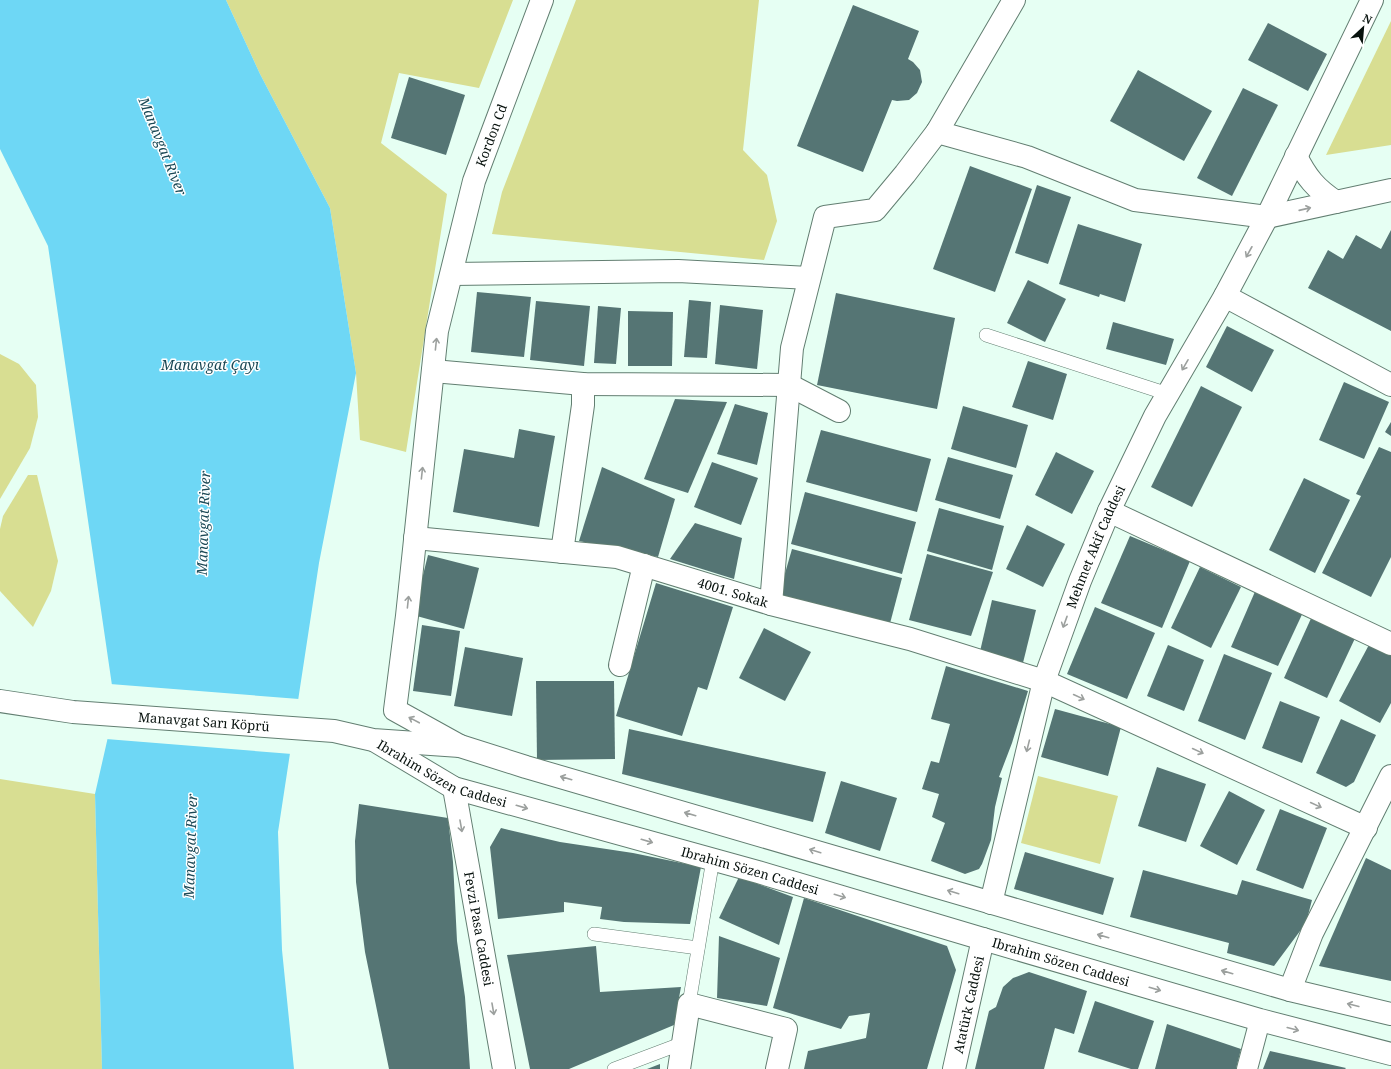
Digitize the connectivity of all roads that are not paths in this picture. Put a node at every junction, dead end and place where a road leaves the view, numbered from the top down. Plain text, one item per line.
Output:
1 (542, 0) edge
2 (1014, 0) edge
3 (1372, 0) edge
4 (937, 132) junction
5 (1296, 156) junction
6 (1391, 190) edge
7 (1336, 202) junction
8 (1267, 217) junction
9 (452, 274) junction
10 (810, 278) junction
11 (1225, 296) junction
12 (986, 335) dead end
13 (433, 371) junction
14 (583, 384) junction
15 (789, 385) junction
16 (1391, 385) edge
17 (1168, 394) junction
18 (839, 411) dead end
19 (1109, 511) junction
20 (415, 538) junction
21 (562, 552) junction
22 (644, 565) junction
23 (771, 604) junction
24 (1391, 644) edge
25 (620, 665) dead end
26 (1044, 681) junction
27 (0, 701) edge
28 (373, 740) junction
29 (460, 746) junction
30 (1391, 776) edge
31 (454, 788) junction
32 (1366, 828) junction
33 (713, 859) junction
34 (990, 903) junction
35 (594, 934) dead end
36 (983, 939) junction
37 (698, 948) junction
38 (1290, 990) junction
39 (689, 1004) junction
40 (1391, 1014) edge
41 (1260, 1020) junction
42 (683, 1043) junction
43 (1391, 1054) edge
44 (504, 1069) edge
45 (614, 1069) edge
46 (679, 1069) edge
47 (777, 1069) edge
48 (954, 1069) edge
49 (1247, 1069) edge

1 - 9 street, Kordon Cd
2 - 4 street
3 - 5 street, Mehmet Akif Caddesi
4 - 8 street
4 - 10 street
5 - 7 street
5 - 8 street, Mehmet Akif Caddesi
6 - 7 street
8 -> 7 street
8 -> 11 street, Mehmet Akif Caddesi
9 - 10 street
13 -> 9 street, Kordon Cd
10 - 15 street
11 - 16 street
11 -> 17 street, Mehmet Akif Caddesi
12 - 17 lane
13 - 14 street
20 -> 13 street, Kordon Cd
14 - 15 street
14 - 21 street
15 - 18 street
15 - 23 street
17 - 19 street, Mehmet Akif Caddesi
19 - 24 street
19 -> 26 street, Mehmet Akif Caddesi
20 - 21 street, 4001. Sokak
29 -> 20 street, Kordon Cd
21 - 22 street, 4001. Sokak
22 - 23 street, 4001. Sokak
22 - 25 street
23 - 26 street, 4001. Sokak
26 -> 32 street, 4001. Sokak
26 -> 34 street, Mehmet Akif Caddesi
27 - 28 street, Manavgat Sarı Köprü
28 - 29 street, Ibrahim Sözen Caddesi
28 - 31 street, Ibrahim Sözen Caddesi
34 -> 29 street, Ibrahim Sözen Caddesi
30 - 32 street
31 -> 33 street, Ibrahim Sözen Caddesi
31 -> 44 street, Fevzi Pasa Caddesi
32 - 38 street
33 -> 36 street, Ibrahim Sözen Caddesi
33 - 37 lane
38 -> 34 street, Ibrahim Sözen Caddesi
35 - 37 lane
36 -> 41 street, Ibrahim Sözen Caddesi
36 - 48 street, Atatürk Caddesi
37 - 39 lane
40 -> 38 street, Ibrahim Sözen Caddesi
39 - 42 street
39 - 47 street
41 -> 43 street, Ibrahim Sözen Caddesi
41 - 49 street
42 - 45 lane
42 - 46 street

